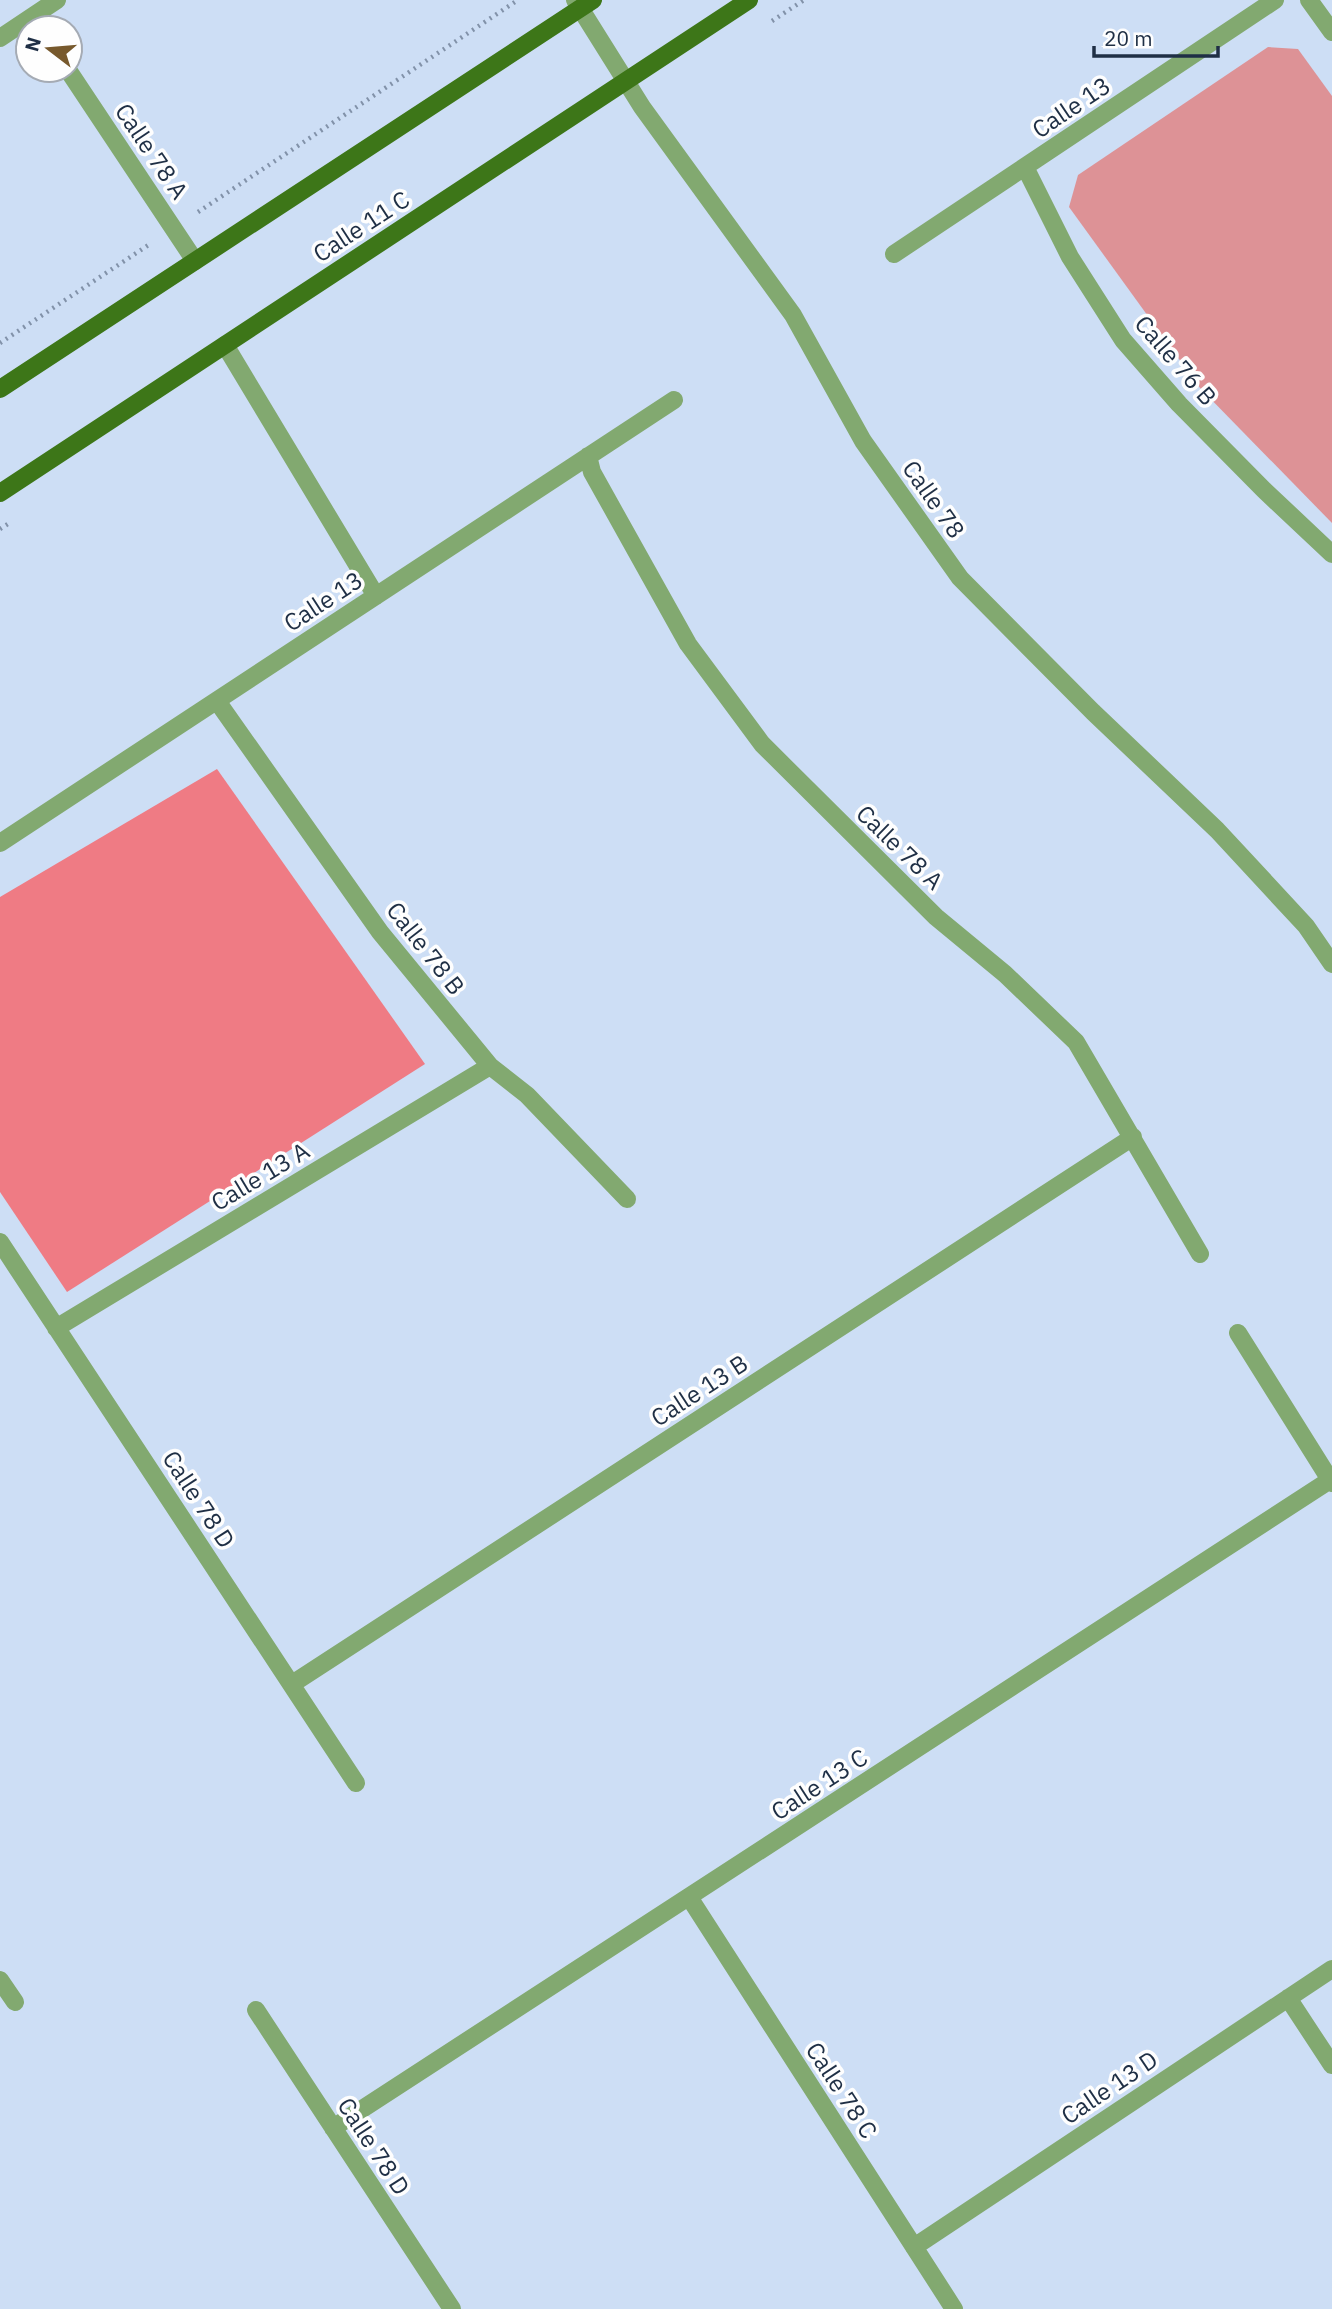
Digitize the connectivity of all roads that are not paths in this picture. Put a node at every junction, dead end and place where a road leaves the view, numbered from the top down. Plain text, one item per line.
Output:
1 (57, 0) edge
2 (750, 0) edge
3 (1275, 0) edge
4 (1309, 0) edge
5 (583, 3) edge
6 (44, 14) edge
7 (1332, 32) edge
8 (626, 81) junction
9 (77, 84) edge
10 (1025, 167) junction
11 (894, 254) dead end
12 (195, 261) junction
13 (225, 345) junction
14 (0, 389) edge
15 (674, 400) dead end
16 (588, 456) junction
17 (0, 493) edge
18 (1332, 554) edge
19 (376, 596) junction
20 (217, 701) junction
21 (0, 843) edge
22 (1332, 964) edge
23 (490, 1066) junction
24 (1133, 1137) junction
25 (626, 1199) dead end
26 (0, 1242) edge
27 (1200, 1254) dead end
28 (56, 1328) junction
29 (1238, 1333) dead end
30 (1331, 1481) edge
31 (292, 1684) junction
32 (356, 1783) dead end
33 (689, 1897) junction
34 (1332, 1969) edge
35 (0, 1980) edge
36 (1289, 1998) junction
37 (15, 2002) dead end
38 (256, 2010) dead end
39 (1332, 2065) edge
40 (333, 2128) junction
41 (914, 2247) junction
42 (452, 2309) edge
43 (954, 2309) edge

1 - 6 street
2 - 8 main road, Calle 11 C
3 - 10 street, Calle 13
4 - 7 street
5 - 8 street, Calle 78
5 - 12 main road
8 - 13 main road, Calle 11 C
8 - 22 street, Calle 78
9 - 12 street, Calle 78 A
10 - 11 street, Calle 13
10 - 18 street, Calle 76 B
12 - 14 main road
13 - 17 main road, Calle 11 C
13 - 19 street
15 - 16 street, Calle 13
16 - 19 street, Calle 13
16 - 24 street, Calle 78 A
19 - 20 street, Calle 13
20 - 21 street, Calle 13
20 - 23 street, Calle 78 B
23 - 25 street, Calle 78 B
23 - 28 street, Calle 13 A
24 - 27 street, Calle 78 A
24 - 31 street, Calle 13 B
26 - 28 street, Calle 78 D
28 - 31 street, Calle 78 D
29 - 30 street
30 - 33 street, Calle 13 C
31 - 32 street, Calle 78 D
33 - 40 street, Calle 13 C
33 - 41 street, Calle 78 C
34 - 36 street, Calle 13 D
35 - 37 street
36 - 39 street
36 - 41 street, Calle 13 D
38 - 40 street, Calle 78 D
40 - 42 street, Calle 78 D
41 - 43 street, Calle 78 C

